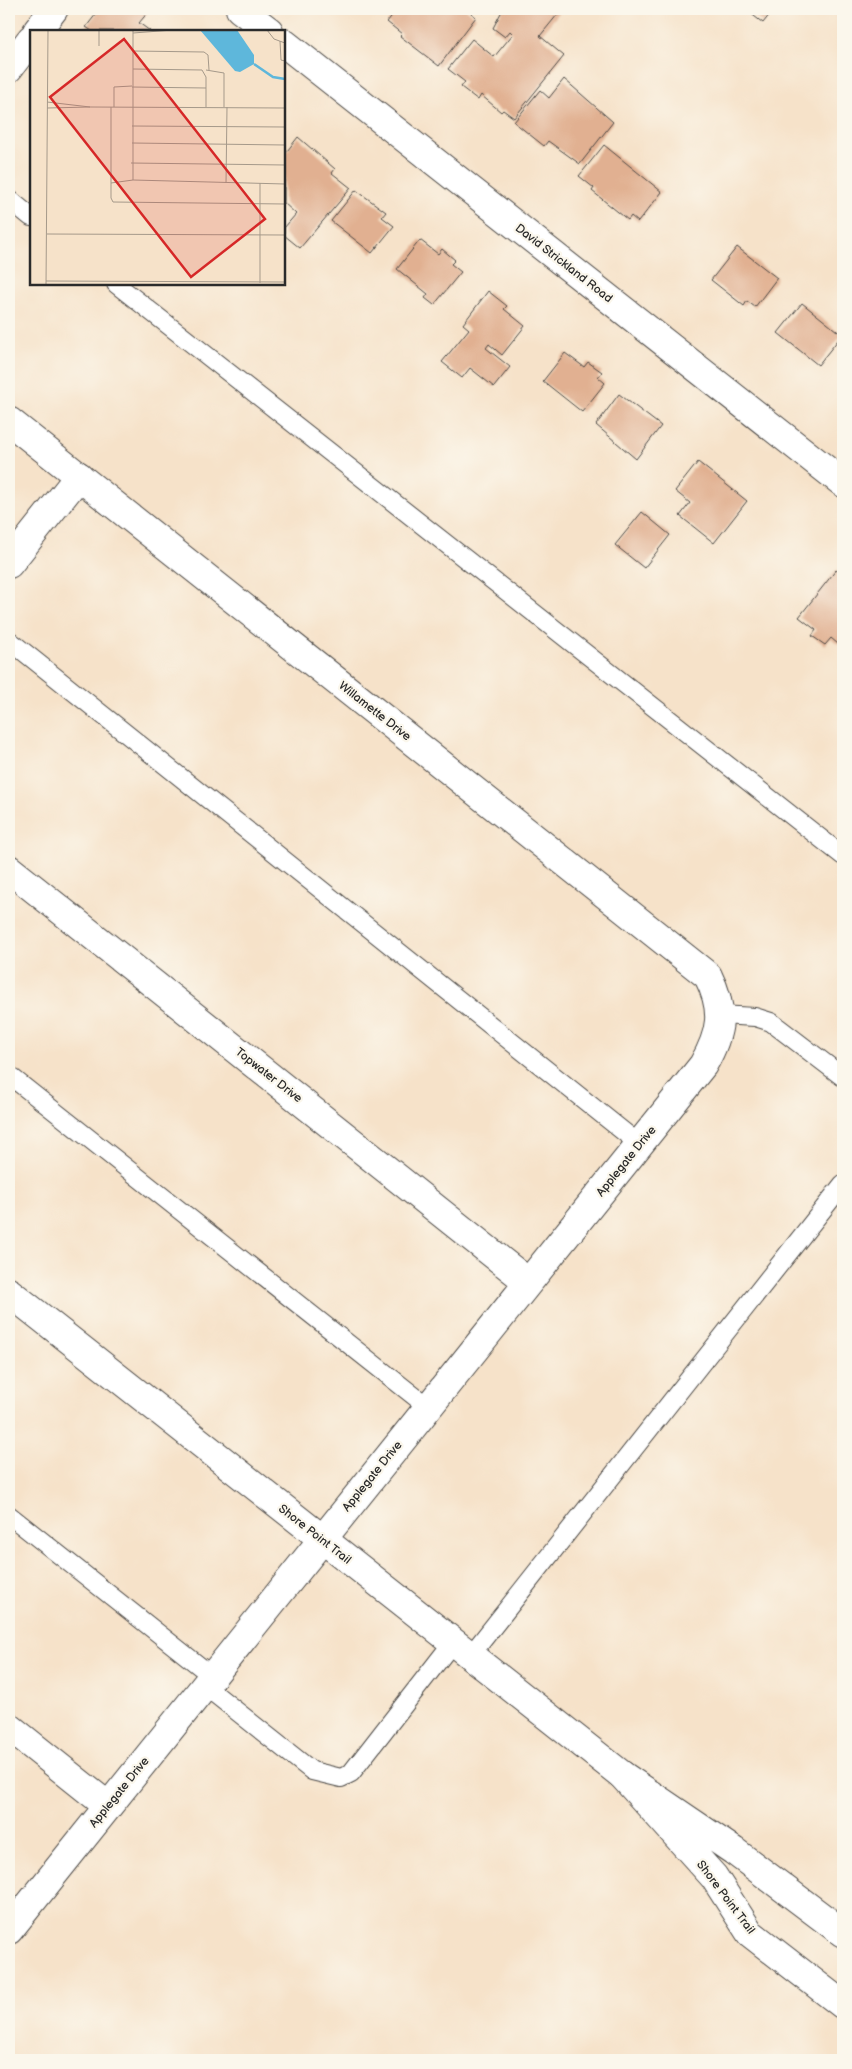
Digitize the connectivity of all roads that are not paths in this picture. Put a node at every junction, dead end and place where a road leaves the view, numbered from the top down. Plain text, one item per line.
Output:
1 (54, 9) edge
2 (240, 9) edge
3 (38, 30) edge
4 (268, 30) edge
5 (30, 40) edge
6 (285, 44) edge
7 (9, 68) edge
8 (9, 199) edge
9 (30, 216) edge
10 (117, 285) edge
11 (9, 420) edge
12 (79, 476) junction
13 (843, 483) edge
14 (9, 564) edge
15 (9, 640) edge
16 (843, 856) edge
17 (9, 869) edge
18 (720, 1015) junction
19 (9, 1075) edge
20 (843, 1077) edge
21 (639, 1144) junction
22 (843, 1184) edge
23 (528, 1282) junction
24 (9, 1292) edge
25 (428, 1407) junction
26 (9, 1515) edge
27 (322, 1539) junction
28 (462, 1649) junction
29 (208, 1681) junction
30 (9, 1728) edge
31 (622, 1775) junction
32 (108, 1806) junction
33 (9, 1930) edge
34 (843, 1933) edge
35 (843, 2005) edge

1 - 3 street
2 - 4 street
5 - 7 street
6 - 13 street, David Strickland Road
8 - 9 lane
10 - 16 lane
11 - 12 street, Willamette Drive
12 - 14 street
12 - 18 street, Willamette Drive
15 - 21 lane
17 - 23 street, Topwater Drive
18 - 20 lane
18 - 21 street, Applegate Drive
19 - 25 lane
21 - 23 street, Applegate Drive
22 - 28 lane
23 - 25 street, Applegate Drive
24 - 27 street, Shore Point Trail
25 - 27 street, Applegate Drive
26 - 29 lane
27 - 28 street, Shore Point Trail
27 - 29 street, Applegate Drive
28 - 29 lane
28 - 31 street, Shore Point Trail
29 - 32 street, Applegate Drive
30 - 32 street
31 - 34 street, Shore Point Trail
31 - 35 street, Shore Point Trail
32 - 33 street, Applegate Drive

